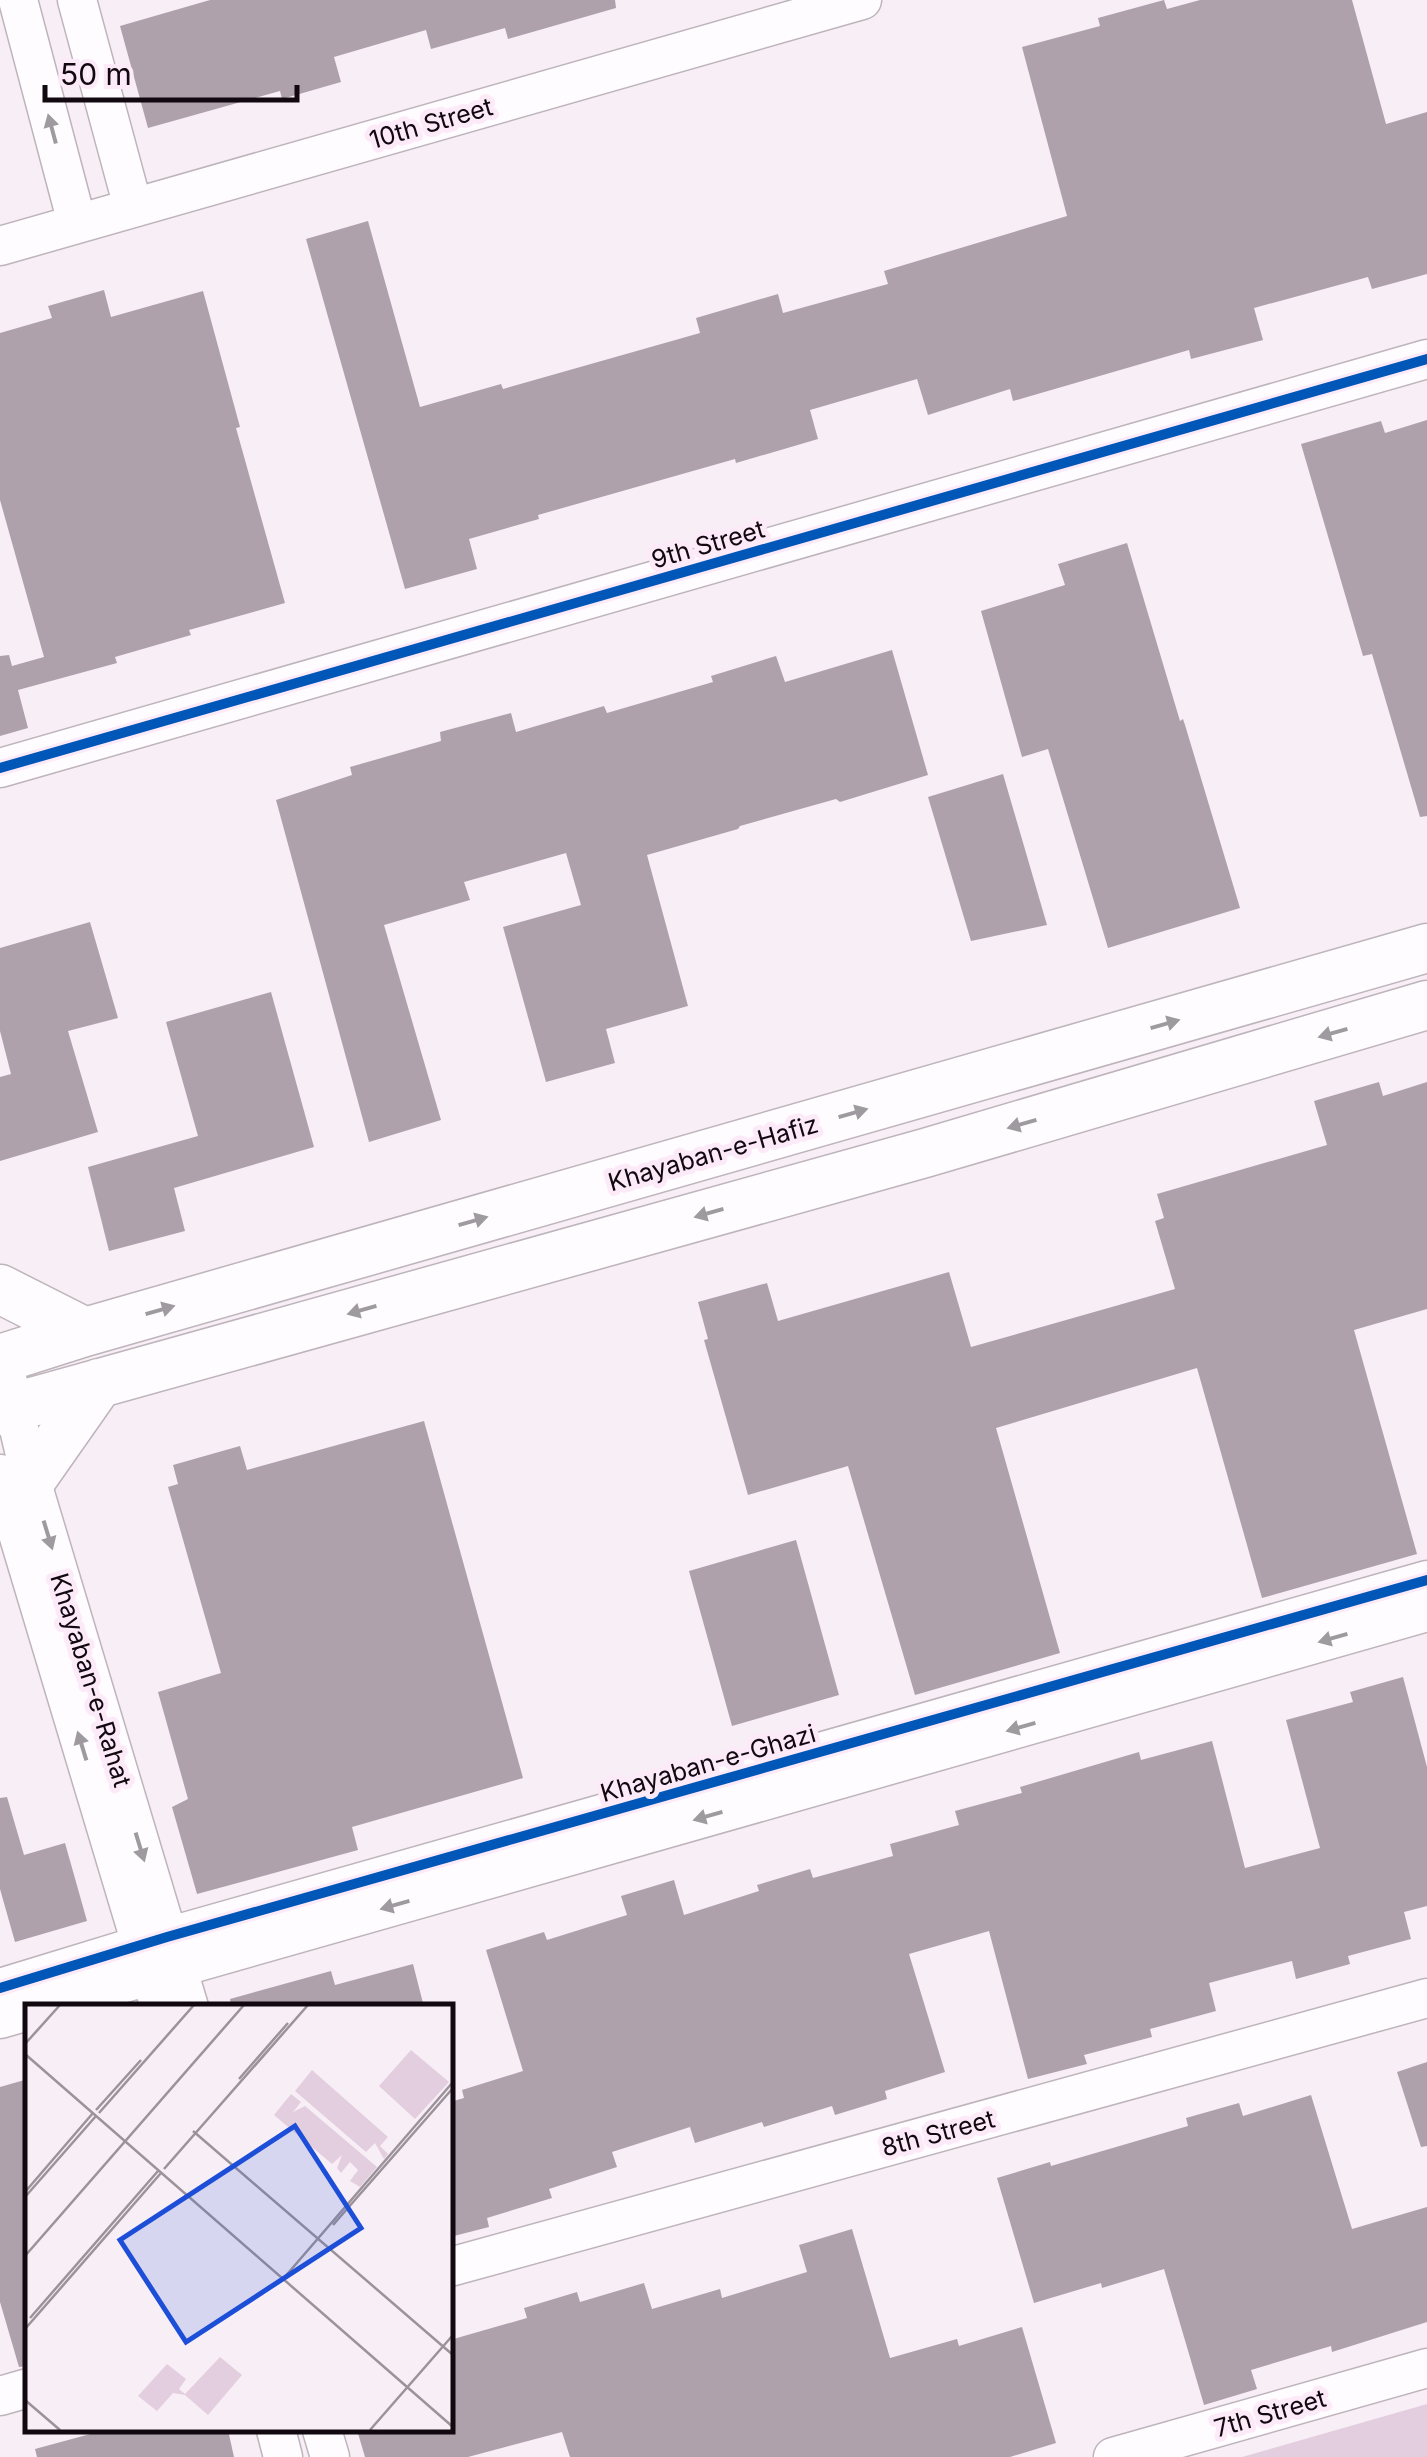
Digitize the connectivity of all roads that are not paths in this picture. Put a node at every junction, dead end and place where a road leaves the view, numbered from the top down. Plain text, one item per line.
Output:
1 (18, 0) edge
2 (77, 0) edge
3 (862, 0) edge
4 (133, 207) junction
5 (77, 223) junction
6 (0, 246) edge
7 (1427, 360) edge
8 (0, 768) edge
9 (1427, 948) edge
10 (1427, 1005) edge
11 (910, 1097) junction
12 (925, 1153) junction
13 (0, 1289) edge
14 (85, 1332) junction
15 (1, 1356) edge
16 (99, 1384) junction
17 (7, 1409) edge
18 (10, 1486) edge
19 (1427, 1580) edge
20 (1427, 1612) edge
21 (160, 1967) edge
22 (0, 1988) edge
23 (1427, 1998) edge
24 (49, 2004) edge
25 (187, 2004) edge
26 (25, 2012) edge
27 (0, 2018) edge
28 (452, 2266) edge
29 (1427, 2368) edge
30 (25, 2389) edge
31 (0, 2396) edge
32 (277, 2432) edge
33 (323, 2432) edge
34 (283, 2457) edge
35 (330, 2457) edge
36 (1113, 2457) edge

5 -> 1 street
2 - 4 street
3 - 4 street, 10th Street
4 - 5 street, 10th Street
5 - 6 street, 10th Street
7 - 8 street, 9th Street
11 -> 9 main road, Khayaban-e-Hafiz
10 -> 12 main road
11 - 12 main road
14 -> 11 main road, Khayaban-e-Hafiz
12 -> 16 main road
13 - 14 main road
14 - 15 main road, Khayaban-e-Hafiz
15 - 17 street, Khayaban-e-Rahat
16 - 17 main road
16 - 18 main road
17 - 18 street, Khayaban-e-Rahat
18 - 21 street, Khayaban-e-Rahat
19 - 21 street, Khayaban-e-Ghazi
20 -> 21 street, Khayaban-e-Ghazi
21 - 22 street, Khayaban-e-Ghazi
21 - 24 street, Khayaban-e-Ghazi
21 - 25 street, Khayaban-e-Rahat
23 - 28 street, 8th Street
26 - 27 street
29 - 36 street, 7th Street
30 - 31 street
32 - 34 street
33 - 35 street

